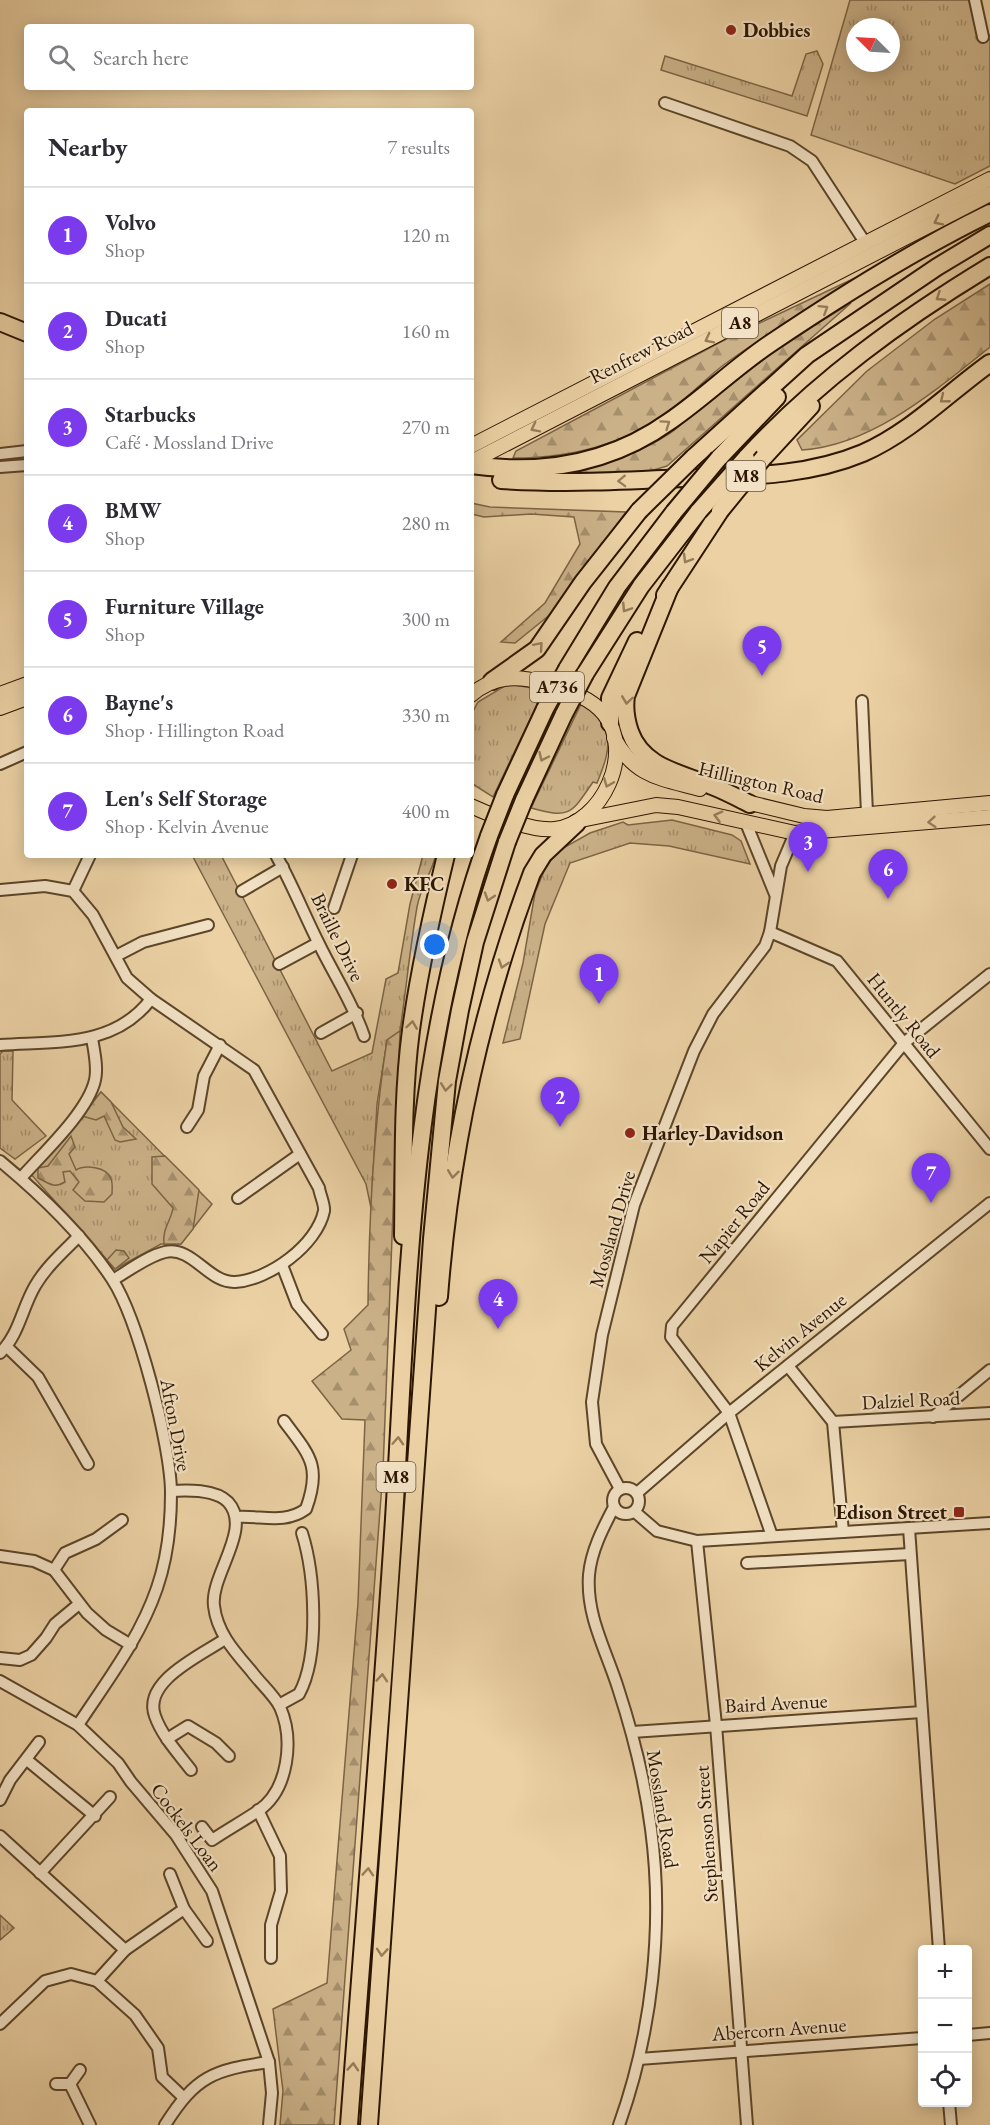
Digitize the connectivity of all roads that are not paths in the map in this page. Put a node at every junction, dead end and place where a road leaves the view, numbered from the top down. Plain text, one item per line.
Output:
1 (975, 0) edge
2 (983, 37) dead end
3 (665, 103) dead end
4 (990, 179) edge
5 (990, 194) edge
6 (990, 213) edge
7 (990, 235) edge
8 (866, 244) junction
9 (990, 266) edge
10 (902, 292) junction
11 (0, 322) edge
12 (24, 332) edge
13 (0, 334) edge
14 (878, 340) junction
15 (24, 344) edge
16 (990, 363) edge
17 (475, 444) edge
18 (24, 451) edge
19 (0, 454) edge
20 (474, 461) edge
21 (474, 463) edge
22 (24, 465) edge
23 (0, 467) edge
24 (474, 476) edge
25 (670, 587) junction
26 (24, 685) edge
27 (478, 689) edge
28 (0, 694) edge
29 (24, 699) edge
30 (862, 701) dead end
31 (0, 708) edge
32 (612, 730) junction
33 (24, 753) edge
34 (0, 764) edge
35 (990, 803) edge
36 (750, 804) junction
37 (474, 807) edge
38 (867, 813) junction
39 (990, 817) edge
40 (579, 822) junction
41 (746, 823) junction
42 (795, 833) junction
43 (89, 858) edge
44 (278, 858) edge
45 (351, 858) edge
46 (445, 858) edge
47 (283, 867) junction
48 (0, 890) edge
49 (73, 891) junction
50 (242, 891) dead end
51 (775, 895) junction
52 (333, 908) dead end
53 (208, 925) dead end
54 (770, 932) junction
55 (318, 943) junction
56 (116, 956) junction
57 (279, 964) dead end
58 (990, 974) edge
59 (151, 999) junction
60 (357, 1013) junction
61 (321, 1033) dead end
62 (364, 1036) dead end
63 (92, 1038) junction
64 (904, 1044) junction
65 (0, 1045) edge
66 (220, 1045) junction
67 (187, 1127) dead end
68 (990, 1149) edge
69 (300, 1154) junction
70 (0, 1161) edge
71 (21, 1178) junction
72 (238, 1198) dead end
73 (990, 1203) edge
74 (79, 1236) junction
75 (282, 1265) junction
76 (113, 1280) junction
77 (322, 1334) dead end
78 (3, 1350) edge
79 (788, 1366) junction
80 (990, 1370) edge
81 (401, 1378) junction
82 (729, 1413) junction
83 (990, 1413) edge
84 (933, 1417) junction
85 (284, 1421) dead end
86 (833, 1422) junction
87 (88, 1464) dead end
88 (620, 1489) junction
89 (171, 1491) junction
90 (637, 1493) junction
91 (614, 1507) junction
92 (635, 1512) junction
93 (236, 1517) junction
94 (122, 1520) dead end
95 (990, 1523) edge
96 (909, 1528) junction
97 (843, 1532) junction
98 (302, 1533) dead end
99 (772, 1536) junction
100 (697, 1542) junction
101 (910, 1554) junction
102 (0, 1556) edge
103 (747, 1563) dead end
104 (54, 1570) junction
105 (79, 1604) junction
106 (225, 1640) junction
107 (131, 1645) junction
108 (0, 1658) edge
109 (0, 1681) edge
110 (279, 1705) junction
111 (921, 1712) junction
112 (78, 1725) junction
113 (716, 1725) junction
114 (632, 1732) junction
115 (167, 1739) junction
116 (39, 1742) dead end
117 (229, 1756) dead end
118 (27, 1760) junction
119 (191, 1770) dead end
120 (110, 1797) dead end
121 (0, 1800) edge
122 (258, 1810) junction
123 (95, 1816) junction
124 (392, 1823) junction
125 (202, 1827) dead end
126 (0, 1836) edge
127 (40, 1873) junction
128 (170, 1874) dead end
129 (184, 1909) junction
130 (207, 1941) dead end
131 (939, 1945) edge
132 (125, 1950) junction
133 (271, 1958) dead end
134 (97, 1981) junction
135 (0, 2024) edge
136 (990, 2033) edge
137 (972, 2035) edge
138 (918, 2038) edge
139 (741, 2049) junction
140 (639, 2059) junction
141 (269, 2062) junction
142 (80, 2070) dead end
143 (56, 2084) dead end
144 (70, 2084) junction
145 (183, 2097) junction
146 (949, 2107) edge
147 (90, 2125) edge
148 (165, 2125) edge
149 (269, 2125) edge
150 (349, 2125) edge
151 (369, 2125) edge
152 (619, 2125) edge
153 (747, 2125) edge
154 (951, 2125) edge

1 - 2 street
3 - 8 street
4 - 8 main road, Renfrew Road / A8
5 -> 20 main road, Renfrew Road / A8
21 -> 6 highway
7 - 10 highway, M8
8 - 17 main road, Renfrew Road / A8
9 -> 14 highway, M8
27 -> 10 highway, M8, bridge
10 - 81 highway, M8, bridge
11 - 12 highway
13 - 15 highway
14 -> 25 highway, M8, bridge
14 -> 124 highway, M8, bridge
16 -> 24 highway, M8
18 - 19 street
22 - 23 street
25 - 32 highway, M8
25 -> 36 highway, M8
26 - 28 main road
27 - 32 main road, A736
29 - 31 main road
30 - 38 street
32 - 36 main road, Hillington Road / A736
32 -> 40 main road
33 - 34 street
35 - 38 main road, Hillington Road / A736
36 - 38 main road, Hillington Road / A736
37 - 40 main road, Hillington Road
39 -> 42 main road, Hillington Road
41 -> 40 main road, Hillington Road
40 -> 124 highway, M8
41 - 42 main road, Hillington Road
41 - 51 street, Mossland Drive
42 - 51 street, Mossland Drive
43 - 49 street
44 - 47 street, Braille Drive
45 - 52 street
81 -> 46 highway, M8
47 - 50 street
47 - 55 street, Braille Drive
48 - 49 street
49 - 56 street
51 - 54 street, Mossland Drive
53 - 56 street
54 - 64 street, Huntly Road
54 - 88 street, Mossland Drive
55 - 57 street
55 - 60 street, Braille Drive
56 - 59 street
58 - 64 street, Napier Road
59 - 63 street
59 - 66 street
60 - 61 street
60 - 62 street, Braille Drive
63 - 65 street
63 - 71 street
64 - 68 street, Huntly Road
64 - 82 street, Napier Road
66 - 67 street
66 - 69 street
69 - 72 street
69 - 75 street
70 - 71 street, Afton Drive
71 - 74 street, Afton Drive
73 - 79 street, Kelvin Avenue
74 - 76 street, Afton Drive
74 - 78 street
75 - 76 street
75 - 77 street
76 - 89 street, Afton Drive
78 - 87 street
79 - 82 street, Kelvin Avenue
79 - 86 street
80 - 84 street
150 -> 81 highway, M8
82 - 90 street, Kelvin Avenue
82 - 99 street, Napier Road
83 - 84 street, Dalziel Road
84 - 86 street, Dalziel Road
85 - 93 street
86 - 97 street
88 - 90 street
88 - 91 street
89 - 93 street
89 - 107 street, Afton Drive
90 - 92 street
91 - 92 street
91 - 114 street, Mossland Road
92 - 100 street
93 - 106 street
94 - 104 street
95 - 96 street
96 - 97 street
96 - 101 street
97 - 99 street
98 - 110 street
99 - 100 street
100 - 113 street, Stephenson Street
101 - 103 street
101 - 111 street
102 - 104 street
104 - 105 street
105 - 107 street
105 - 108 street
106 - 110 street
106 - 115 street
107 - 112 street, Afton Drive
109 - 112 street, Cockels Loan
110 - 122 street
111 - 113 street, Baird Avenue
111 - 131 street
112 - 141 street, Cockels Loan
113 - 114 street, Baird Avenue
113 - 139 street, Stephenson Street
114 - 140 street, Mossland Road
115 - 117 street
115 - 119 street
116 - 118 street
118 - 121 street
118 - 123 street
120 - 123 street
122 - 125 street
122 - 133 street
123 - 127 street
124 -> 151 highway, M8
126 - 127 street
127 - 132 street
128 - 129 street
129 - 130 street
129 - 132 street
132 - 134 street
134 - 135 street
134 - 145 street
136 - 137 street
138 - 139 street, Abercorn Avenue
139 - 140 street, Abercorn Avenue
139 - 153 street, Stephenson Street
140 - 152 street, Mossland Road
141 - 145 street
141 - 149 street, Cockels Loan
142 - 144 street
143 - 144 street
144 - 147 street
145 - 148 street
146 - 154 street

